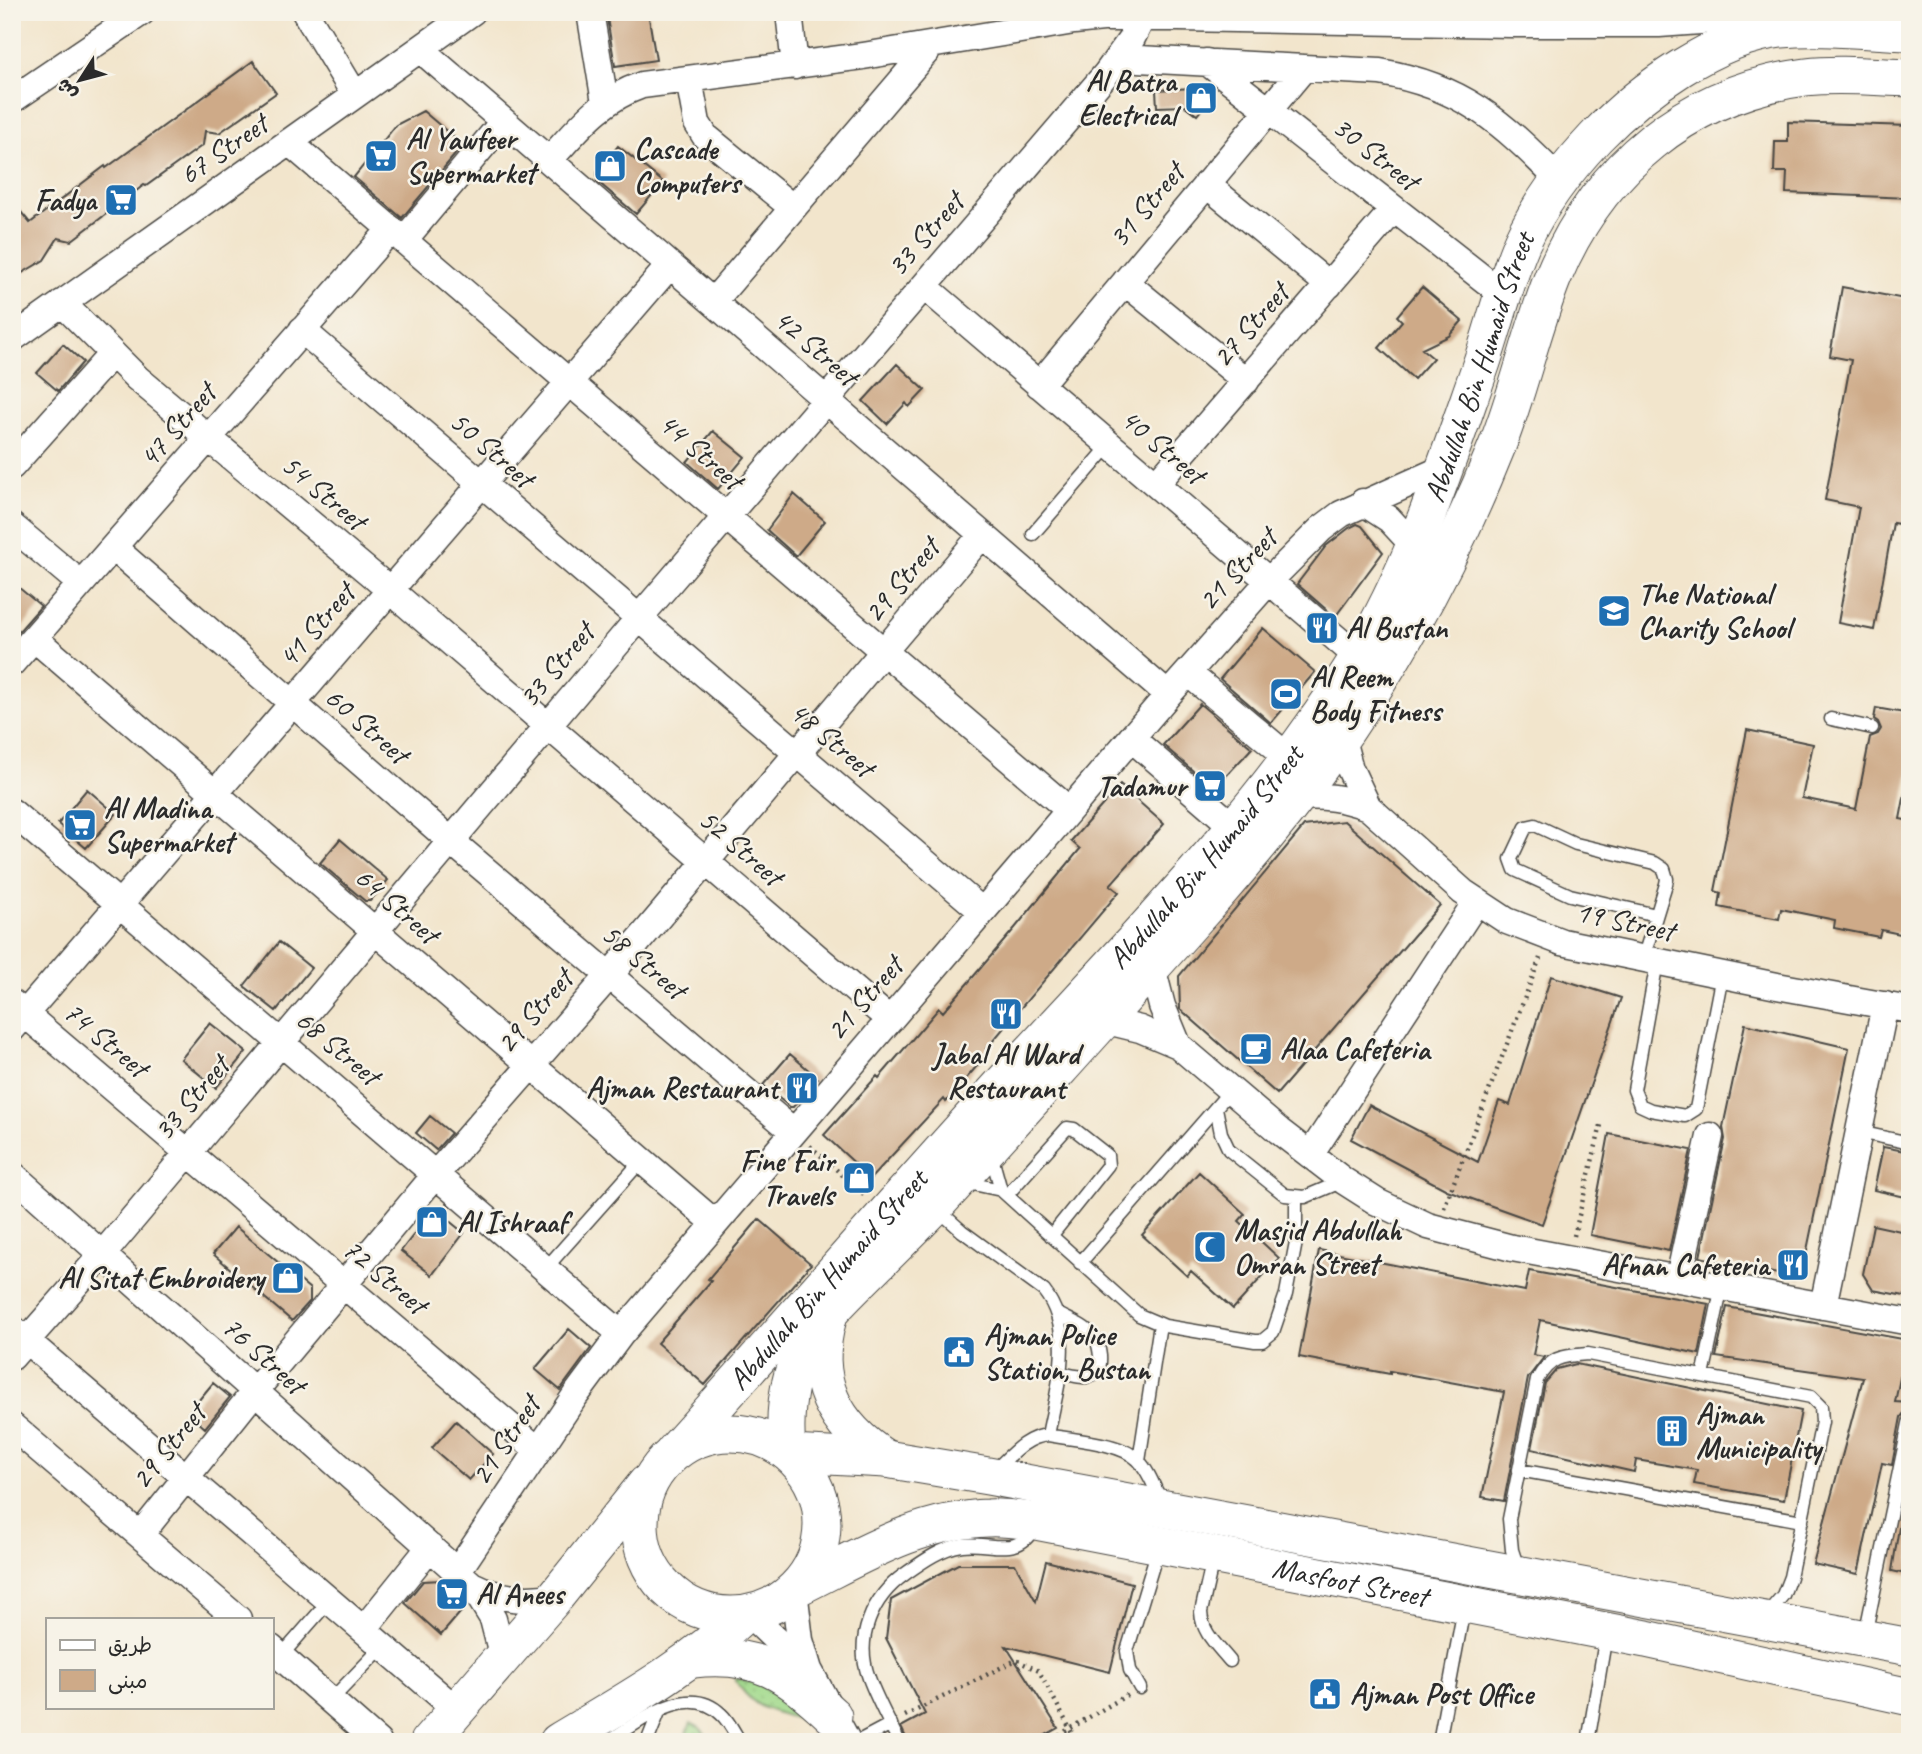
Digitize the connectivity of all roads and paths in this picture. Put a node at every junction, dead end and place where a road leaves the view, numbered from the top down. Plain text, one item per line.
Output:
1 (142, 12) edge
2 (305, 12) edge
3 (472, 12) edge
4 (590, 12) edge
5 (789, 12) edge
6 (1144, 15) edge
7 (1512, 18) edge
8 (1044, 19) edge
9 (1836, 21) edge
10 (1775, 30) junction
11 (1910, 32) edge
12 (931, 46) junction
13 (420, 49) junction
14 (1120, 58) junction
15 (1207, 62) junction
16 (795, 66) junction
17 (1304, 68) junction
18 (1905, 75) edge
19 (689, 79) junction
20 (355, 95) junction
21 (12, 100) edge
22 (605, 102) junction
23 (1268, 111) junction
24 (503, 122) junction
25 (290, 143) junction
26 (549, 160) junction
27 (1559, 180) junction
28 (1206, 184) junction
29 (793, 208) junction
30 (1394, 209) junction
31 (397, 234) junction
32 (670, 265) junction
33 (1125, 282) junction
34 (1329, 285) junction
35 (924, 286) junction
36 (1504, 295) junction
37 (713, 302) junction
38 (62, 303) junction
39 (302, 330) junction
40 (12, 339) edge
41 (112, 355) junction
42 (1246, 381) junction
43 (569, 382) junction
44 (1039, 385) junction
45 (826, 400) junction
46 (208, 439) junction
47 (1110, 445) junction
48 (1495, 451) junction
49 (1450, 453) junction
50 (12, 466) edge
51 (482, 484) junction
52 (1156, 484) junction
53 (1363, 502) junction
54 (726, 516) junction
55 (12, 526) edge
56 (1033, 534) dead end
57 (982, 535) junction
58 (1415, 547) junction
59 (114, 548) junction
60 (1269, 580) junction
61 (81, 584) junction
62 (390, 590) junction
63 (639, 618) junction
64 (20, 651) edge
65 (883, 652) junction
66 (1358, 657) junction
67 (1188, 673) junction
68 (1168, 695) junction
69 (293, 704) junction
70 (1831, 719) dead end
71 (548, 726) junction
72 (1872, 728) dead end
73 (1341, 736) junction
74 (1131, 738) junction
75 (797, 753) junction
76 (1289, 758) junction
77 (215, 793) junction
78 (1298, 797) junction
79 (1368, 807) junction
80 (1069, 810) junction
81 (12, 812) edge
82 (1235, 828) junction
83 (451, 841) junction
84 (706, 861) junction
85 (1476, 902) junction
86 (120, 904) junction
87 (982, 911) junction
88 (1656, 915) junction
89 (375, 931) junction
90 (1548, 938) junction
91 (1650, 960) junction
92 (1152, 967) junction
93 (1722, 975) junction
94 (609, 976) junction
95 (1898, 1008) edge
96 (17, 1016) edge
97 (890, 1020) junction
98 (1103, 1020) junction
99 (281, 1042) junction
100 (1178, 1045) junction
101 (531, 1065) junction
102 (1224, 1099) junction
103 (1602, 1121) dead end
104 (793, 1132) junction
105 (1859, 1132) junction
106 (1710, 1136) dead end
107 (1910, 1143) edge
108 (990, 1146) junction
109 (188, 1153) junction
110 (1310, 1155) junction
111 (642, 1160) junction
112 (12, 1174) edge
113 (436, 1174) junction
114 (1344, 1181) junction
115 (1004, 1193) junction
116 (946, 1194) junction
117 (1296, 1197) junction
118 (887, 1214) junction
119 (715, 1223) junction
120 (1436, 1228) junction
121 (1051, 1237) junction
122 (102, 1255) junction
123 (1569, 1258) junction
124 (1080, 1263) junction
125 (545, 1269) junction
126 (1679, 1278) junction
127 (344, 1284) junction
128 (1722, 1286) junction
129 (1824, 1306) junction
130 (830, 1311) junction
131 (1058, 1314) junction
132 (1910, 1322) edge
133 (1160, 1324) junction
134 (621, 1334) junction
135 (17, 1342) edge
136 (1059, 1373) junction
137 (1703, 1376) junction
138 (255, 1391) junction
139 (1910, 1419) edge
140 (12, 1426) edge
141 (1048, 1435) junction
142 (538, 1450) junction
143 (788, 1453) junction
144 (886, 1459) junction
145 (1139, 1461) junction
146 (664, 1464) junction
147 (1519, 1470) junction
148 (988, 1476) junction
149 (186, 1477) junction
150 (1166, 1509) junction
151 (1036, 1521) junction
152 (1802, 1521) junction
153 (140, 1535) junction
154 (1159, 1545) junction
155 (429, 1547) junction
156 (1213, 1556) junction
157 (1520, 1575) junction
158 (464, 1578) junction
159 (796, 1588) junction
160 (556, 1596) junction
161 (330, 1600) junction
162 (1465, 1604) junction
163 (1701, 1608) junction
164 (746, 1614) junction
165 (237, 1618) edge
166 (1763, 1620) junction
167 (1607, 1632) junction
168 (374, 1637) junction
169 (1646, 1639) junction
170 (1865, 1639) junction
171 (1909, 1643) edge
172 (276, 1652) edge
173 (503, 1658) junction
174 (693, 1659) junction
175 (1230, 1661) dead end
176 (808, 1671) junction
177 (1140, 1688) joint
178 (1910, 1697) edge
179 (331, 1699) junction
180 (458, 1711) junction
181 (659, 1712) junction
182 (891, 1724) junction
183 (1070, 1729) junction
184 (846, 1733) edge
185 (620, 1737) edge
186 (378, 1742) edge
187 (429, 1742) edge
188 (558, 1742) edge
189 (607, 1742) edge
190 (648, 1742) edge
191 (740, 1742) edge
192 (899, 1742) edge
193 (1047, 1742) edge
194 (1077, 1742) edge
195 (1438, 1742) edge
196 (1588, 1742) edge

1 - 21 street
2 - 20 street
3 - 13 street, 67 Street
4 - 22 street
5 - 16 street
6 - 7 street
6 - 8 street
6 - 14 street, 33 Street
7 - 10 street
8 - 12 street
9 - 10 street, Abdullah Bin Humaid Street
9 - 11 street, Abdullah Bin Humaid Street
10 - 27 street, Abdullah Bin Humaid Street
12 - 16 street
12 - 29 street
13 - 20 street, 67 Street
13 - 24 street, 42 Street
14 - 15 street
14 - 35 street, 33 Street
15 - 17 street
15 - 23 street, 30 Street
16 - 19 street
17 - 23 street, 31 Street
17 - 27 street
18 - 48 street, Abdullah Bin Humaid Street
19 - 22 street
19 - 29 street
20 - 25 street, 67 Street
22 - 26 street
23 - 28 street, 31 Street
23 - 30 street, 30 Street
24 - 26 street, 42 Street
24 - 31 street, 47 Street
25 - 31 street, 44 Street
25 - 38 street, 67 Street
26 - 32 street, 42 Street
27 - 36 street, Abdullah Bin Humaid Street
28 - 33 street, 31 Street
28 - 34 street
29 - 37 street
30 - 34 street, 27 Street
30 - 36 street, 30 Street
31 - 39 street, 47 Street
31 - 43 street, 44 Street
32 - 37 street, 42 Street
32 - 43 street, 41 Street
33 - 42 street
33 - 44 street, 31 Street
34 - 42 street, 27 Street
35 - 44 street, 40 Street
35 - 45 street, 33 Street
36 - 49 street, Abdullah Bin Humaid Street
37 - 45 street, 42 Street
38 - 40 street, 67 Street
38 - 41 street, 54 Street
39 - 46 street, 47 Street
39 - 51 street, 50 Street
41 - 46 street, 54 Street
41 - 50 street
42 - 52 street, 27 Street
43 - 51 street, 41 Street
43 - 54 street, 44 Street
44 - 47 street, 40 Street
45 - 54 street, 33 Street
45 - 57 street, 42 Street
46 - 59 street, 47 Street
46 - 62 street, 54 Street
47 - 52 street, 40 Street
47 - 56 lane
48 - 49 street
48 - 73 street, Abdullah Bin Humaid Street
49 - 53 street, 21 Street
49 - 58 street, Abdullah Bin Humaid Street
51 - 62 street, 41 Street
51 - 63 street, 50 Street
52 - 60 street, 40 Street
53 - 58 street
53 - 60 street, 21 Street
54 - 63 street, 33 Street
54 - 65 street, 44 Street
55 - 61 street
57 - 65 street, 29 Street
57 - 68 street, 42 Street
58 - 66 street, Abdullah Bin Humaid Street
59 - 61 street, 47 Street
59 - 69 street, 60 Street
60 - 66 street, 40 Street
60 - 67 street, 21 Street
61 - 64 street, 47 Street
62 - 69 street, 41 Street
62 - 71 street, 54 Street
63 - 71 street, 33 Street
63 - 75 street, 48 Street
64 - 77 street, 64 Street
65 - 75 street, 29 Street
65 - 80 street, 44 Street
66 - 76 street, Abdullah Bin Humaid Street
67 - 68 street, 21 Street
67 - 76 street
68 - 74 street, 21 Street
69 - 77 street, 41 Street
69 - 83 street, 60 Street
70 - 72 lane
71 - 83 street, 33 Street
71 - 84 street, 52 Street
73 - 78 street, Abdullah Bin Humaid Street
73 - 79 street, 19 Street
74 - 80 street, 21 Street
74 - 82 street
75 - 84 street, 29 Street
75 - 87 street, 48 Street
76 - 82 street, Abdullah Bin Humaid Street
77 - 86 street, 41 Street
77 - 89 street, 64 Street
78 - 79 street, 19 Street
78 - 92 street, Abdullah Bin Humaid Street
79 - 85 street, 19 Street
80 - 87 street, 21 Street
81 - 86 street, 68 Street
82 - 118 street, Abdullah Bin Humaid Street
83 - 89 street, 33 Street
83 - 94 street, 58 Street
84 - 94 street, 29 Street
84 - 97 street, 52 Street
85 - 90 street, 19 Street
85 - 110 street
86 - 96 street, 41 Street
86 - 99 street, 68 Street
87 - 97 street, 21 Street
88 - 88 lane
88 - 91 lane
89 - 99 street, 33 Street
89 - 101 street, 64 Street
90 - 91 street, 19 Street
90 - 120 path
91 - 93 street, 19 Street
91 - 93 lane
92 - 98 street, Abdullah Bin Humaid Street
92 - 100 street
93 - 95 street, 19 Street
94 - 101 street, 29 Street
94 - 104 street, 58 Street
95 - 105 street
96 - 109 street, 74 Street
97 - 104 street, 21 Street
98 - 100 street
98 - 108 street, Abdullah Bin Humaid Street
99 - 109 street, 33 Street
99 - 113 street, 68 Street
100 - 102 street
101 - 111 street, 64 Street
101 - 113 street, 29 Street
102 - 110 street
102 - 117 lane
102 - 124 lane
103 - 123 path
104 - 118 path
104 - 119 street, 21 Street
105 - 107 lane
105 - 129 street
106 - 126 street
108 - 115 lane
108 - 116 street, Abdullah Bin Humaid Street
109 - 122 street, 33 Street
109 - 127 street, 72 Street
110 - 114 street
111 - 119 street, 64 Street
111 - 125 lane
112 - 122 street, 76 Street
113 - 125 street, 68 Street
113 - 127 street, 29 Street
114 - 117 lane
114 - 120 street
115 - 116 lane
115 - 121 lane
115 - 121 lane
116 - 130 street, Abdullah Bin Humaid Street
116 - 131 lane
117 - 133 lane
118 - 146 street, Abdullah Bin Humaid Street
119 - 134 street, 21 Street
120 - 123 street
121 - 124 lane
122 - 135 street, 33 Street
122 - 138 street, 76 Street
123 - 126 street
124 - 133 lane
125 - 134 street, 68 Street
126 - 128 street
127 - 138 street, 29 Street
127 - 142 street, 72 Street
128 - 129 street
128 - 137 lane
129 - 132 street
130 - 143 street, Abdullah Bin Humaid Street
130 - 144 street
131 - 136 lane
131 - 136 lane
133 - 145 lane
134 - 142 street, 21 Street
135 - 149 street
136 - 141 lane
137 - 147 lane
137 - 152 lane
138 - 149 street, 29 Street
138 - 155 street, 76 Street
139 - 170 lane
140 - 153 street
141 - 145 lane
141 - 148 lane
142 - 158 street, 21 Street
143 - 144 street, Masfoot Street
143 - 146 street
143 - 159 street
144 - 148 street, Masfoot Street
145 - 150 lane
146 - 160 street, Abdullah Bin Humaid Street
146 - 164 street
147 - 152 lane
147 - 157 lane
148 - 150 street, Masfoot Street
149 - 153 street, 29 Street
149 - 161 street
150 - 157 street, Masfoot Street
151 - 154 street, Masfoot Street
151 - 159 street, Masfoot Street
151 - 182 lane
152 - 166 lane
153 - 165 street
154 - 156 street, Masfoot Street
154 - 177 lane
155 - 158 street, 76 Street
155 - 168 street
156 - 162 street, Masfoot Street
156 - 175 lane
157 - 163 street, Masfoot Street
158 - 160 street, 76 Street
158 - 173 street, 76 Street
159 - 164 street
159 - 176 street
160 - 173 street, Abdullah Bin Humaid Street
161 - 168 street
161 - 172 lane
162 - 167 street, Masfoot Street
162 - 195 lane
163 - 166 street, Masfoot Street
163 - 169 street
164 - 174 street
164 - 176 street
166 - 170 street, Masfoot Street
167 - 169 street, Masfoot Street
167 - 196 lane
168 - 179 lane
168 - 180 street
169 - 178 street, Masfoot Street
170 - 171 street, Masfoot Street
172 - 179 street
173 - 180 street, Abdullah Bin Humaid Street
174 - 184 street
174 - 188 street
176 - 184 street
177 - 183 path
179 - 186 street
180 - 187 street, Abdullah Bin Humaid Street
181 - 185 lane
181 - 190 lane
181 - 191 lane
182 - 183 path
182 - 184 lane
182 - 192 lane
183 - 193 path
183 - 194 path
185 - 189 lane

